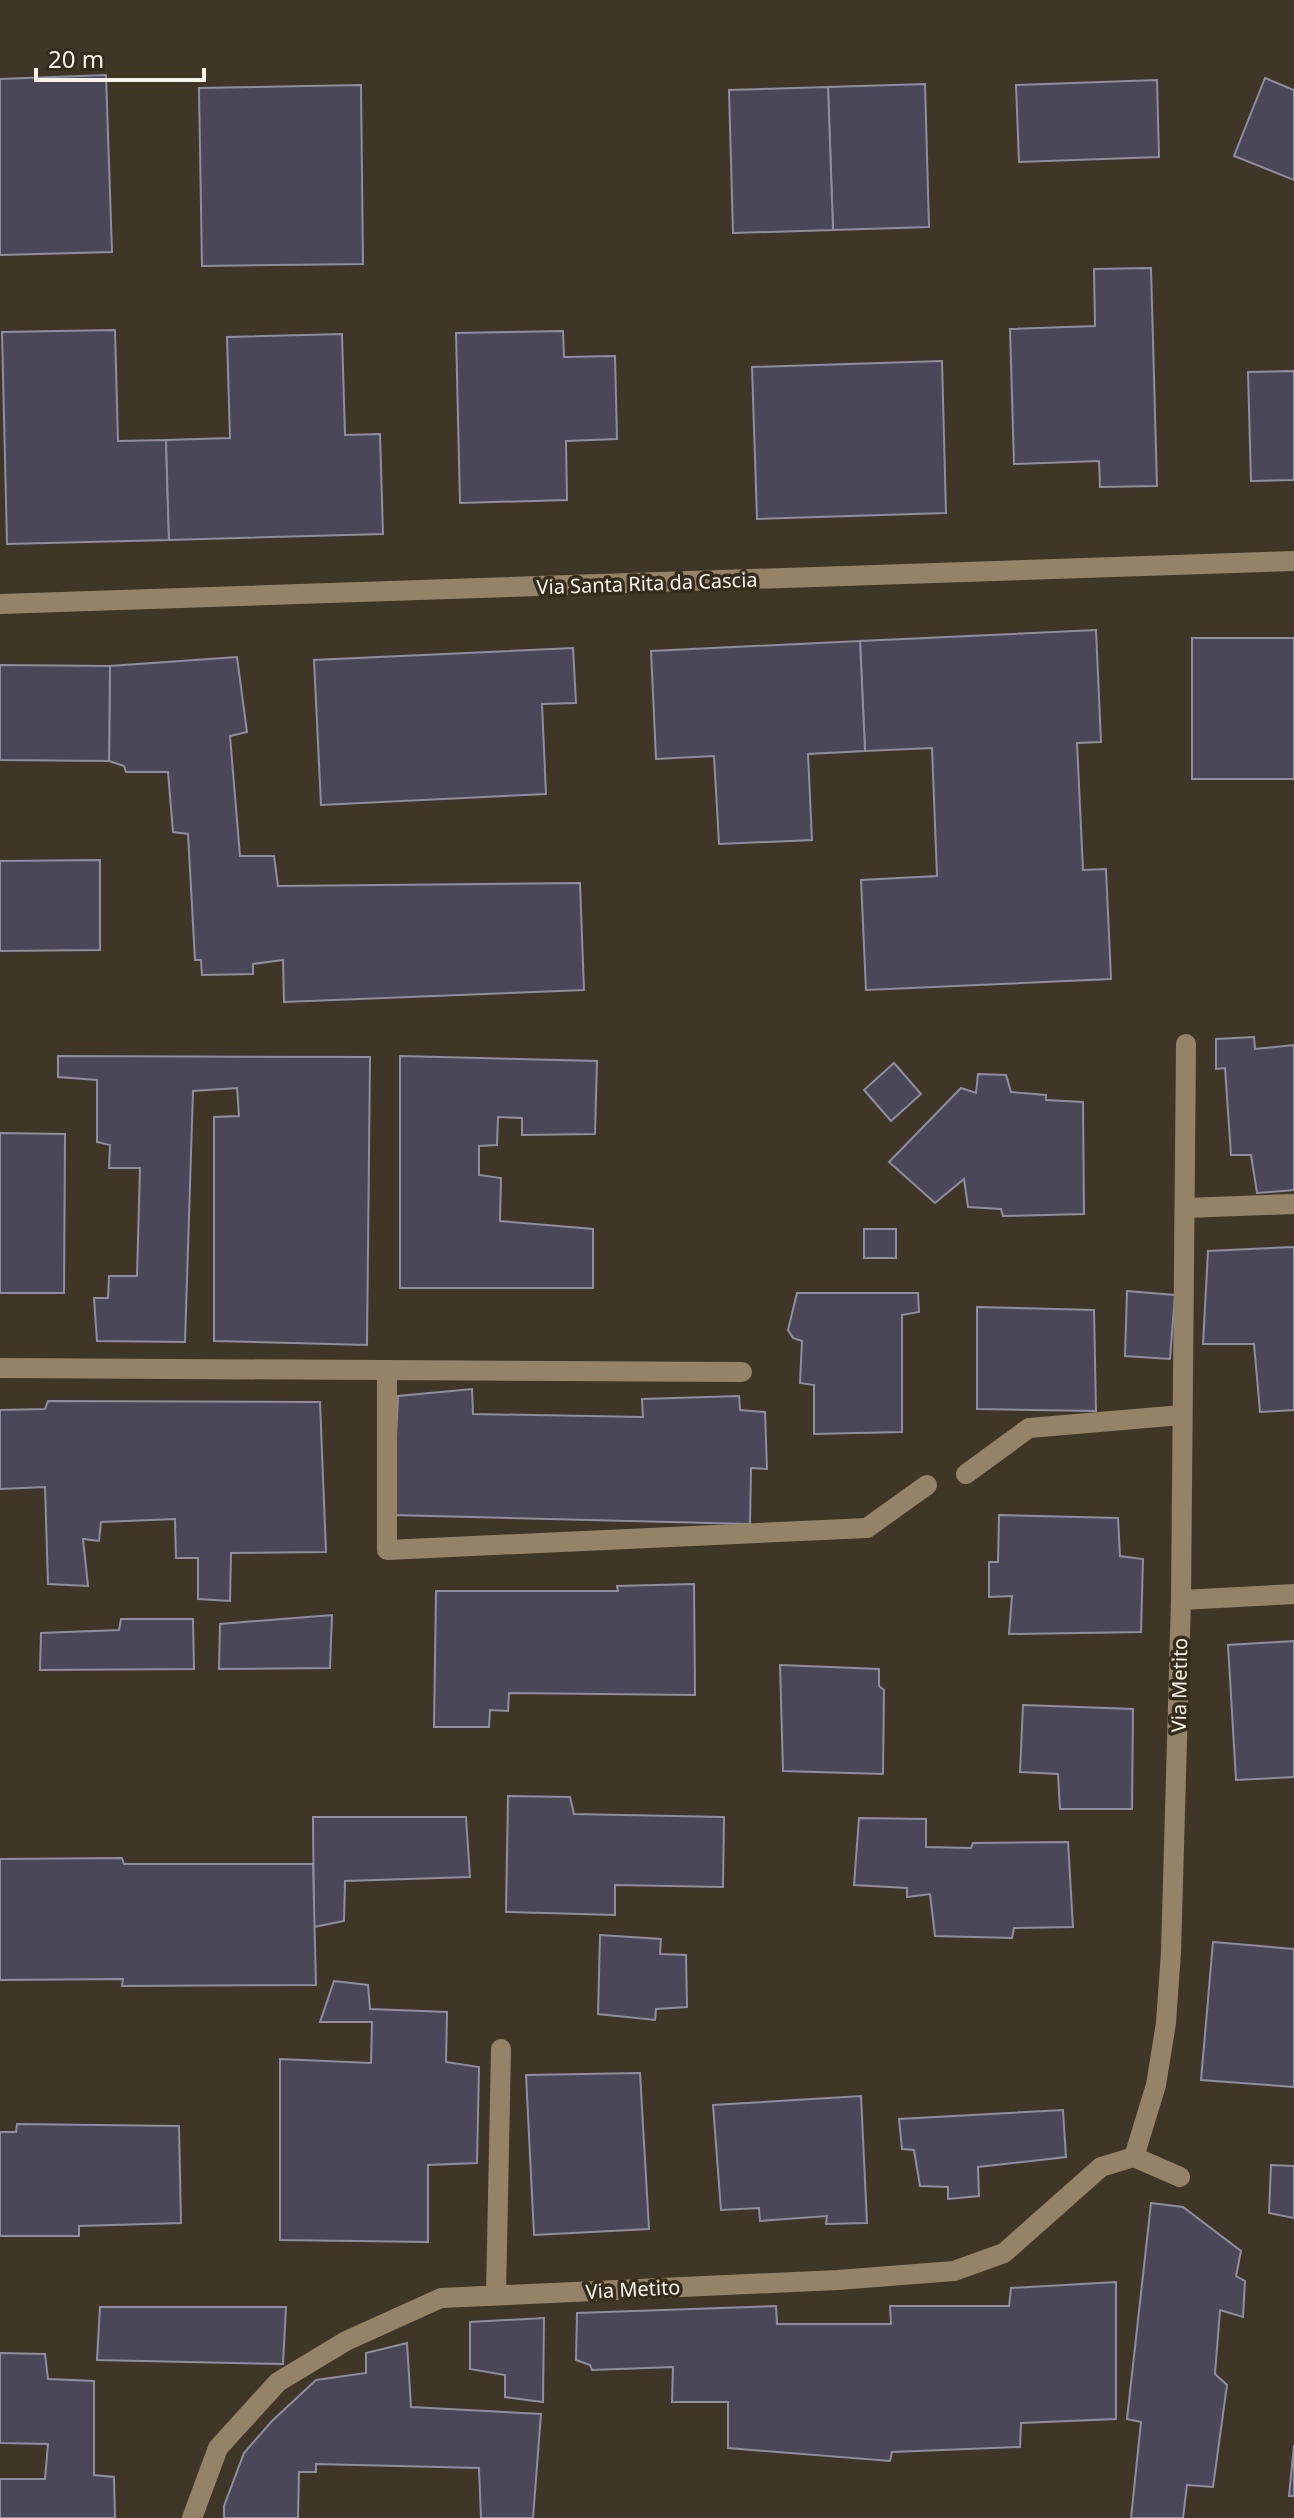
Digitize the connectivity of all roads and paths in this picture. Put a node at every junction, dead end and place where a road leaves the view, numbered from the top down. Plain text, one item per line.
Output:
1 (1294, 561) edge
2 (0, 604) edge
3 (1186, 1044) dead end
4 (1294, 1204) edge
5 (1185, 1208) junction
6 (0, 1368) edge
7 (387, 1370) junction
8 (742, 1372) dead end
9 (1182, 1415) junction
10 (966, 1474) dead end
11 (927, 1485) dead end
12 (1294, 1594) edge
13 (1181, 1600) junction
14 (501, 2049) dead end
15 (1134, 2157) junction
16 (1180, 2177) dead end
17 (496, 2295) junction
18 (192, 2518) edge

1 - 2 street, Via Santa Rita da Cascia
3 - 5 street, Via Metito
4 - 5 street
5 - 9 street, Via Metito
6 - 7 street
7 - 8 street
7 - 11 street
9 - 10 street
9 - 13 street, Via Metito
12 - 13 street
13 - 15 street, Via Metito
14 - 17 street
15 - 16 street
15 - 17 street, Via Metito
17 - 18 street, Via Metito

